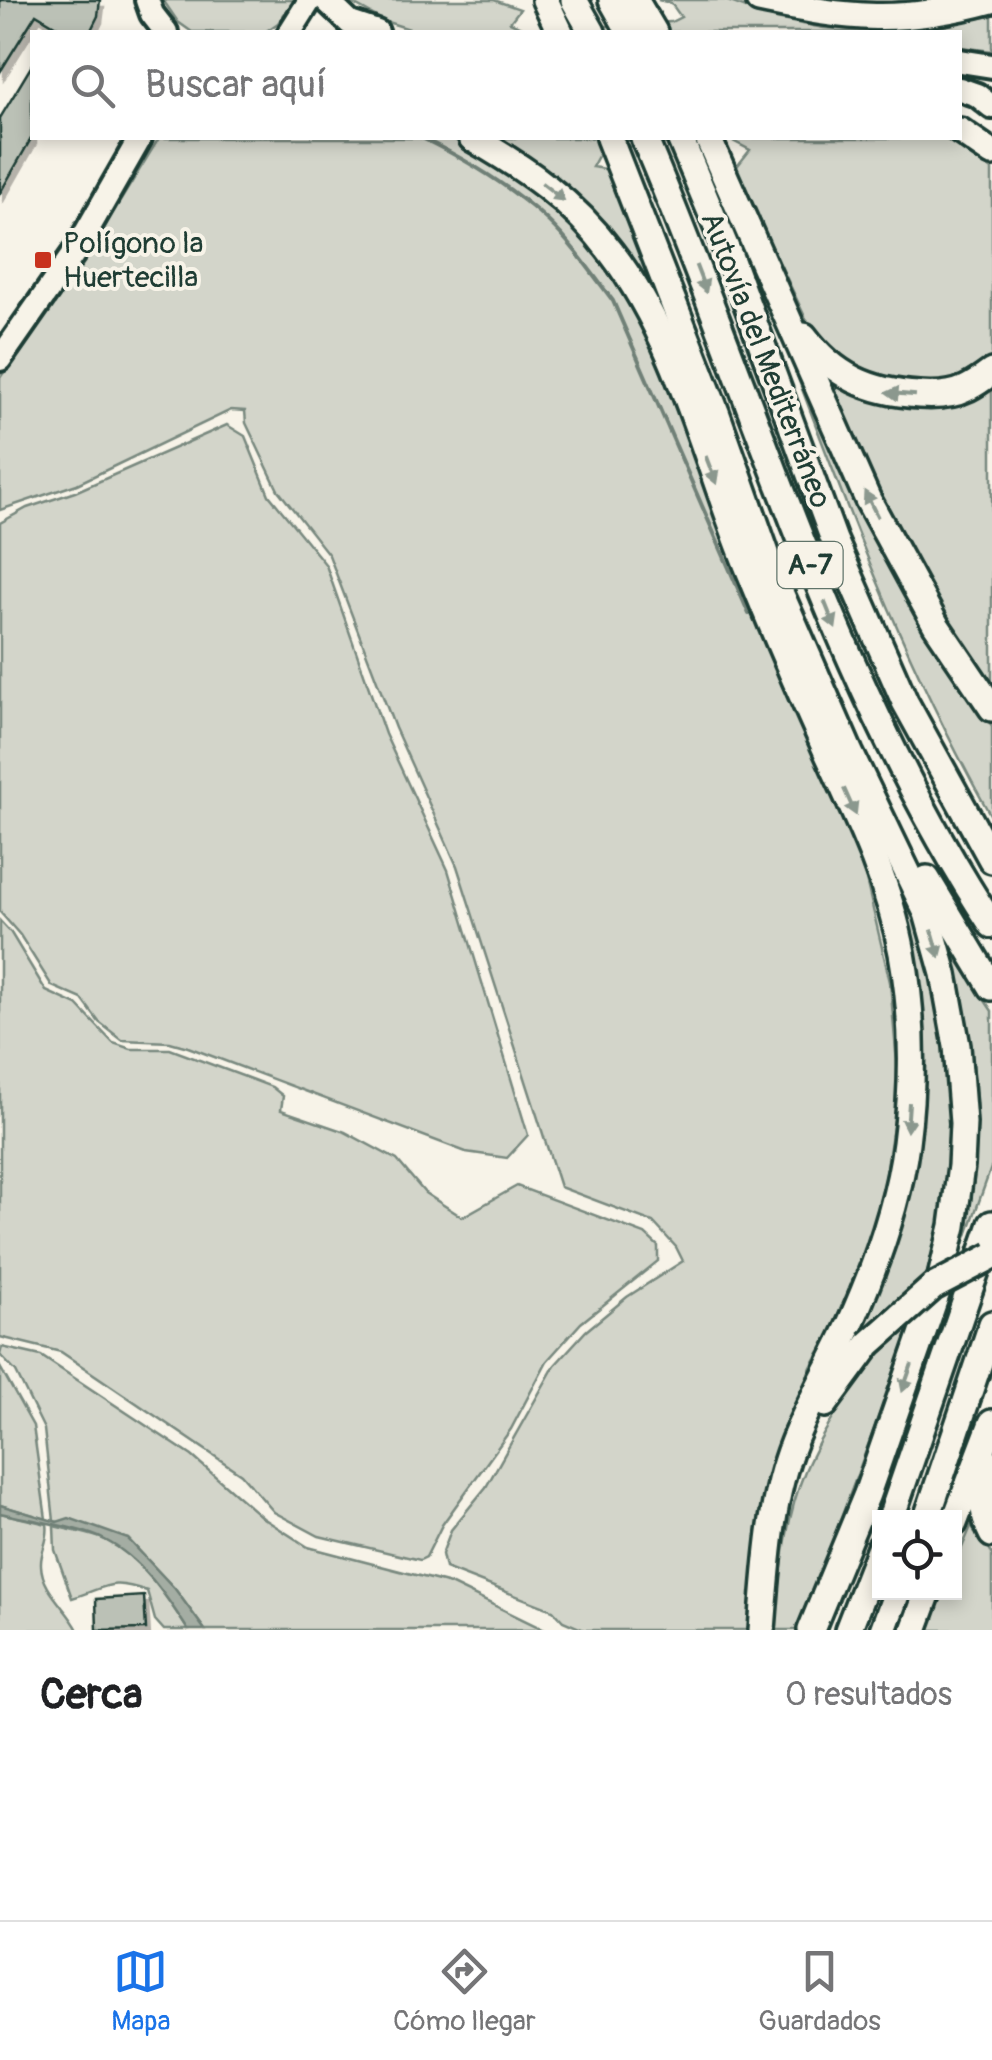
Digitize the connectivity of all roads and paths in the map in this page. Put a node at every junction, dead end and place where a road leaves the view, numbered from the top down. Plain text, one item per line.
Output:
1 (147, 0) edge
2 (310, 0) edge
3 (326, 0) edge
4 (544, 0) edge
5 (574, 0) edge
6 (612, 0) edge
7 (635, 0) edge
8 (759, 0) edge
9 (992, 0) edge
10 (163, 30) edge
11 (291, 30) edge
12 (372, 30) edge
13 (559, 30) edge
14 (591, 30) edge
15 (629, 30) edge
16 (653, 30) edge
17 (962, 61) edge
18 (992, 66) edge
19 (962, 90) edge
20 (992, 107) edge
21 (962, 132) edge
22 (139, 140) edge
23 (476, 140) edge
24 (610, 140) edge
25 (645, 140) edge
26 (681, 140) edge
27 (709, 140) edge
28 (992, 153) edge
29 (739, 207) junction
30 (0, 359) edge
31 (992, 372) edge
32 (992, 382) edge
33 (962, 391) junction
34 (826, 695) junction
35 (992, 708) edge
36 (992, 860) edge
37 (992, 925) edge
38 (992, 987) edge
39 (992, 1224) edge
40 (992, 1256) edge
41 (992, 1324) edge
42 (992, 1423) edge
43 (992, 1436) edge
44 (777, 1503) junction
45 (894, 1510) edge
46 (930, 1510) edge
47 (959, 1510) edge
48 (992, 1534) edge
49 (872, 1568) edge
50 (895, 1600) edge
51 (925, 1600) edge
52 (762, 1630) edge
53 (811, 1630) edge
54 (848, 1630) edge
55 (882, 1630) edge
56 (914, 1630) edge

1 - 10 main road
2 - 11 main road
3 - 12 main road
4 - 13 highway
5 - 14 highway
6 - 15 highway
7 - 16 highway
8 - 9 highway
17 - 18 main road
19 - 20 main road
21 - 28 highway
22 - 30 main road
23 -> 44 highway
24 - 34 highway
25 -> 37 highway, Autovía del Mediterráneo / A-7
26 - 36 highway, Autovía del Mediterráneo / A-7
27 - 29 highway
33 -> 29 highway
35 -> 29 highway
31 - 33 highway
32 - 33 highway
34 - 38 highway
34 -> 53 highway
39 - 45 highway
40 - 44 highway, bridge
41 - 46 highway
42 - 47 highway
43 - 48 highway
44 - 52 highway
49 - 54 highway
50 - 55 highway
51 - 56 highway

